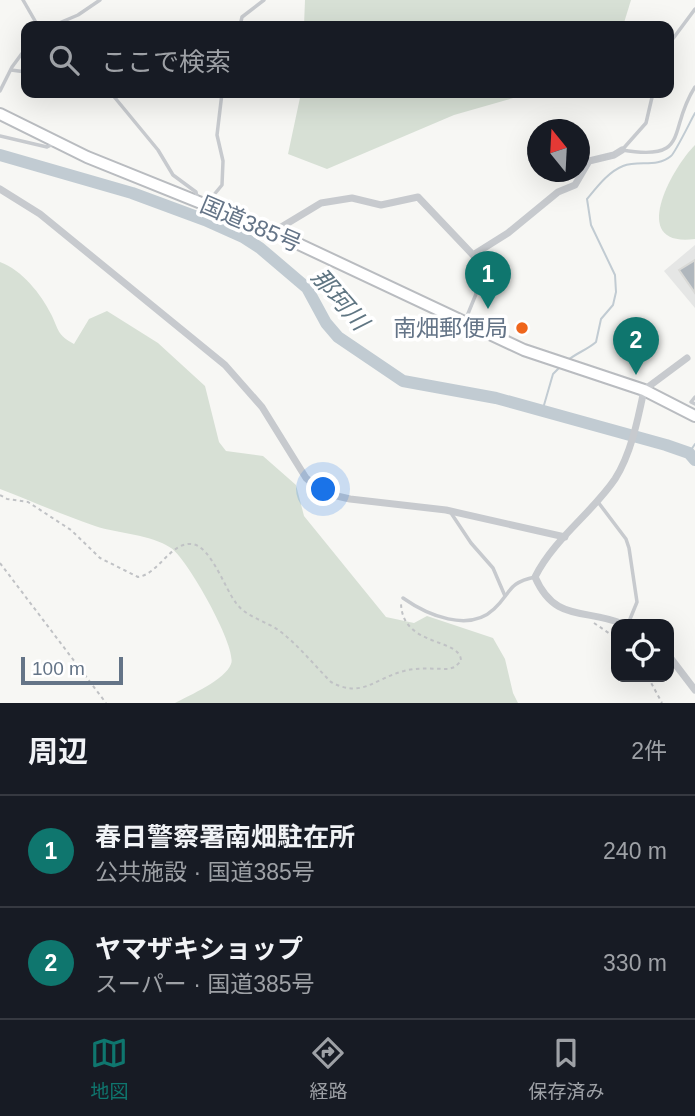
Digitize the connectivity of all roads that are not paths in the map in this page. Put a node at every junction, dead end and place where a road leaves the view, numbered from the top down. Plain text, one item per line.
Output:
1 (23, 0) edge
2 (100, 0) edge
3 (264, 0) edge
4 (695, 9) edge
5 (35, 21) edge
6 (64, 21) edge
7 (241, 21) edge
8 (674, 37) edge
9 (21, 55) edge
10 (11, 70) junction
11 (21, 71) edge
12 (695, 87) edge
13 (0, 91) edge
14 (115, 98) edge
15 (222, 98) edge
16 (652, 98) edge
17 (0, 114) edge
18 (0, 136) edge
19 (53, 140) junction
20 (622, 150) junction
21 (0, 189) edge
22 (202, 202) junction
23 (273, 232) junction
24 (473, 255) junction
25 (465, 321) junction
26 (695, 352) edge
27 (687, 358) joint
28 (644, 390) junction
29 (695, 397) edge
30 (695, 404) edge
31 (695, 416) edge
32 (597, 501) junction
33 (450, 511) junction
34 (565, 537) junction
35 (535, 577) junction
36 (505, 596) junction
37 (403, 598) road end
38 (628, 619) edge
39 (611, 621) edge
40 (674, 663) edge
41 (695, 690) edge

1 - 5 lane
2 - 6 lane
3 - 7 lane
4 - 8 lane
9 - 10 lane
10 - 11 lane
10 - 13 lane
12 - 20 lane
14 - 22 lane
15 - 22 lane
16 - 20 lane
17 - 19 highway, 国道385号
18 - 19 lane
19 - 22 highway, 国道385号
20 - 24 street
21 - 33 street
22 - 23 highway, 国道385号
23 - 24 street
23 - 25 highway, 国道385号
24 - 25 lane
25 - 28 highway, 国道385号
26 - 27 lane
27 - 28 street
28 - 31 highway, 国道385号
28 - 32 street
29 - 30 lane
32 - 34 street
32 - 38 lane
33 - 34 street
33 - 36 lane
34 - 35 street
35 - 36 lane
35 - 39 street
36 - 37 lane
40 - 41 street

